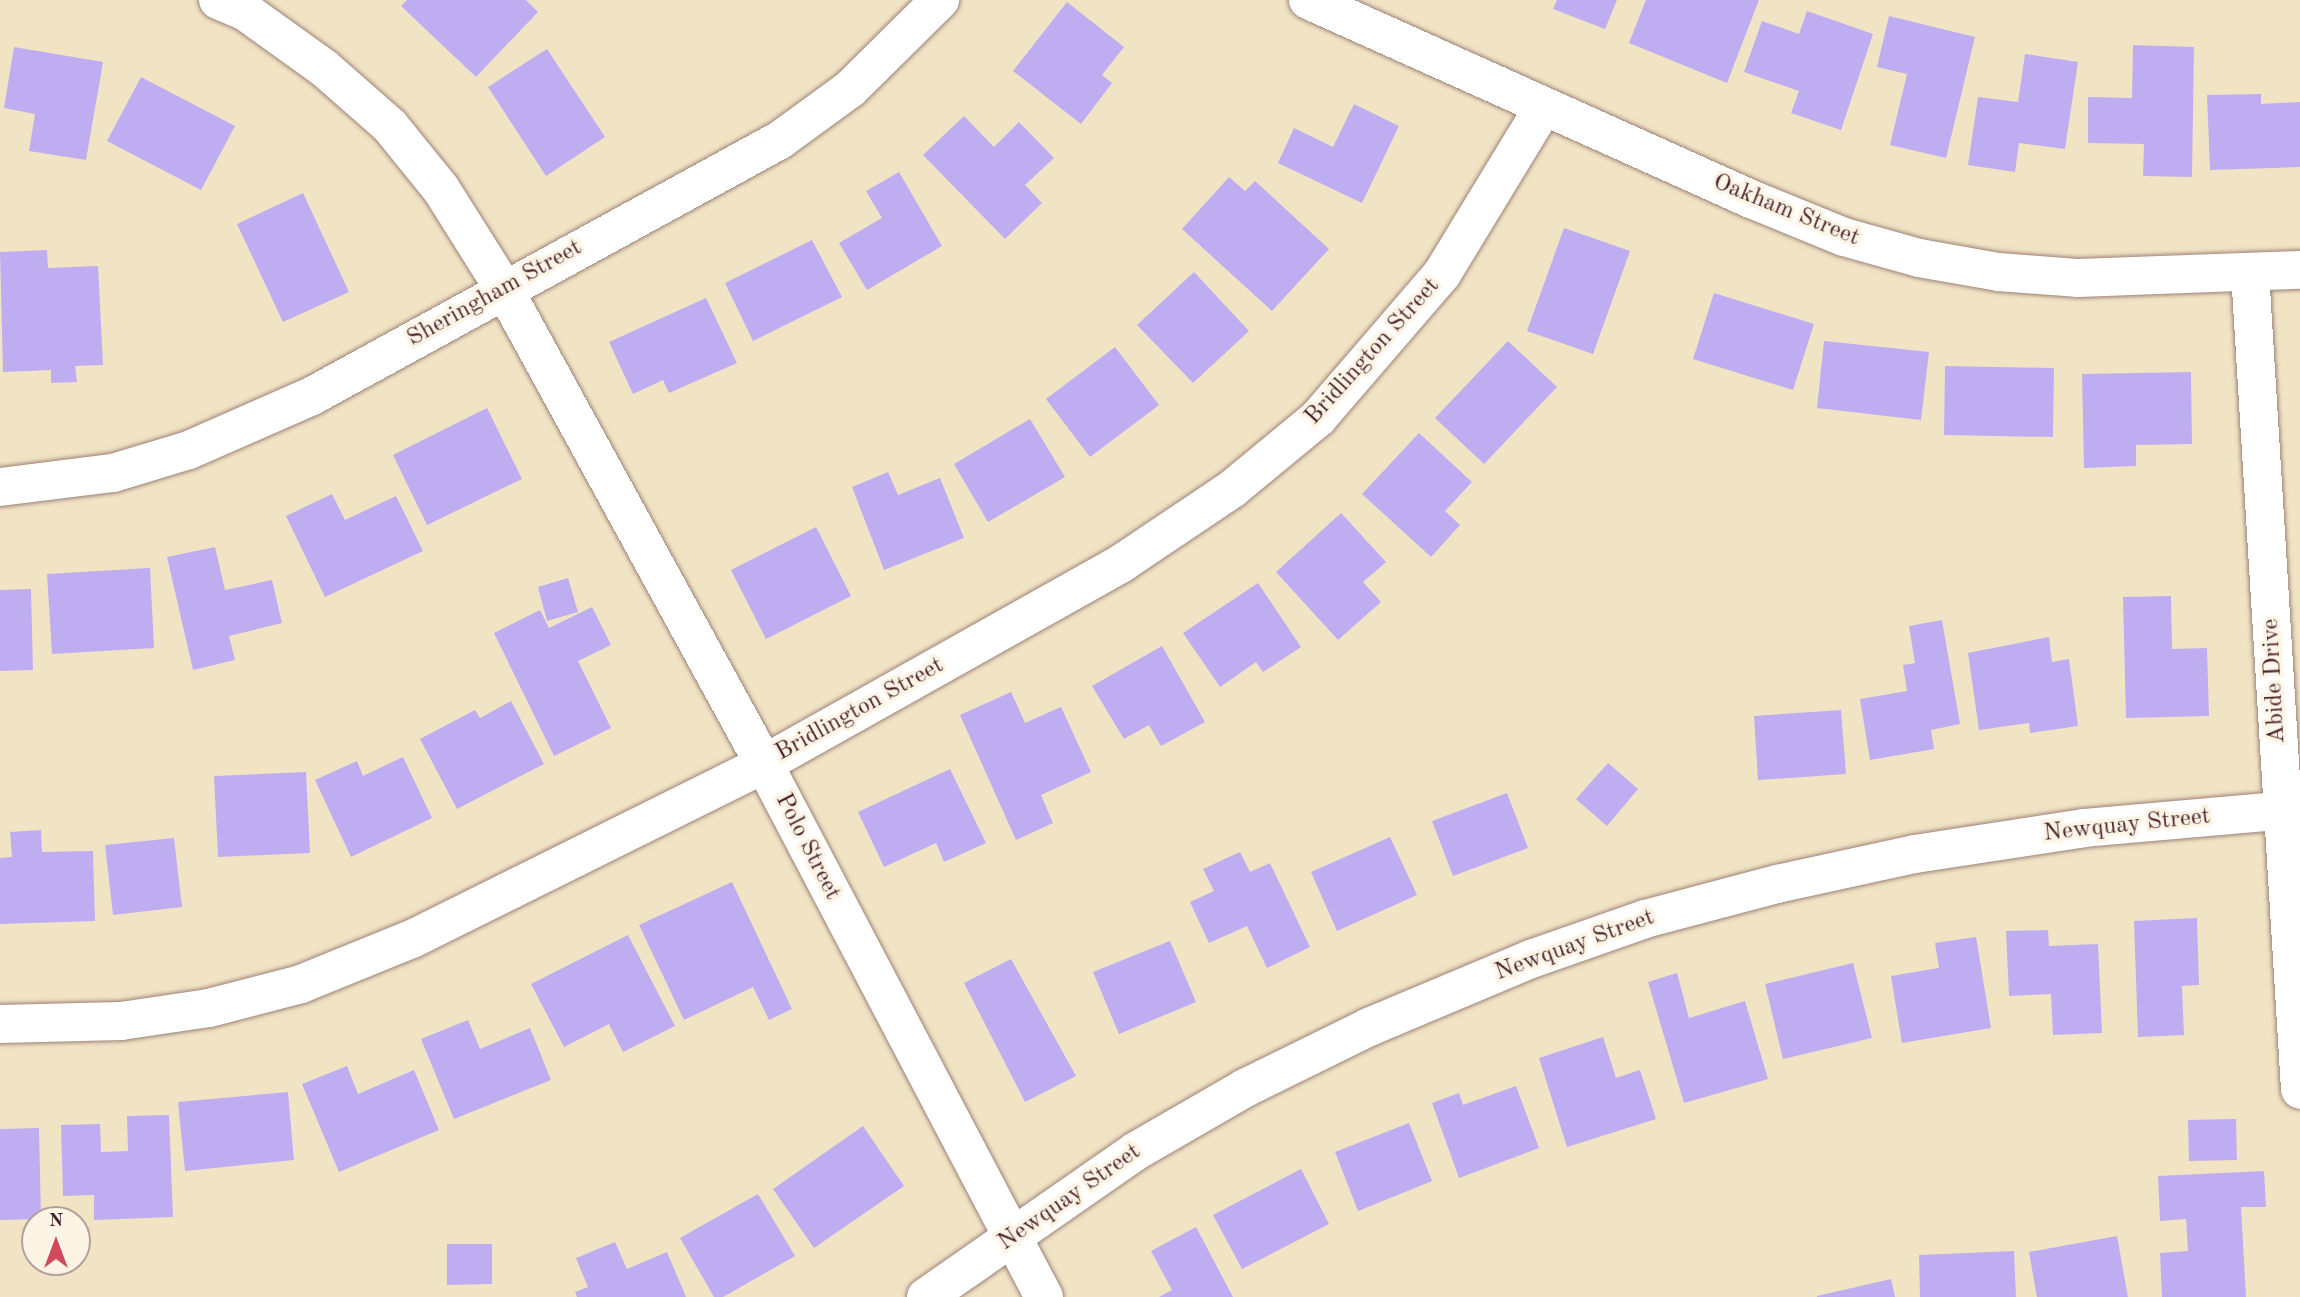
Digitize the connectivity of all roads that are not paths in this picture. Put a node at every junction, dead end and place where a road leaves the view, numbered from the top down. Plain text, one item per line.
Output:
1 (218, 0) edge
2 (940, 0) edge
3 (1308, 0) edge
4 (1543, 108) junction
5 (2300, 270) edge
6 (2250, 272) junction
7 (504, 289) junction
8 (0, 486) edge
9 (764, 764) junction
10 (2291, 809) edge
11 (0, 1024) edge
12 (2300, 1089) edge
13 (1011, 1239) junction
14 (926, 1297) edge
15 (1044, 1297) edge

1 - 7 street, Polo Street
2 - 7 street, Sheringham Street
3 - 4 street, Oakham Street
4 - 6 street, Oakham Street
4 - 9 street, Bridlington Street
5 - 6 street, Oakham Street
6 - 10 street, Abide Drive
7 - 8 street, Sheringham Street
7 - 9 street, Polo Street
9 - 11 street, Bridlington Street
9 - 13 street, Polo Street
10 - 12 street, Abide Drive
10 - 13 street, Newquay Street
13 - 14 street, Newquay Street
13 - 15 street, Polo Street

